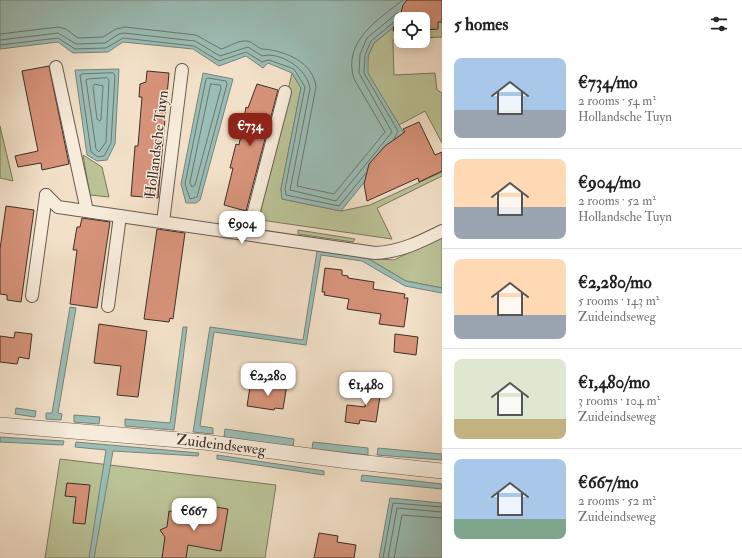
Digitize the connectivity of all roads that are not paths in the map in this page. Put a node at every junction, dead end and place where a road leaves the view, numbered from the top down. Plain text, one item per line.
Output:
1 (56, 67) dead end
2 (182, 70) dead end
3 (285, 92) dead end
4 (87, 211) junction
5 (120, 216) junction
6 (163, 222) junction
7 (442, 232) edge
8 (248, 234) junction
9 (32, 296) dead end
10 (108, 306) dead end
11 (0, 426) edge
12 (442, 471) edge

1 - 4 street
2 - 6 street, Hollandsche Tuyn
3 - 8 street
4 - 5 street, Hollandsche Tuyn
4 - 9 street, Hollandsche Tuyn
5 - 6 street, Hollandsche Tuyn
5 - 10 street
6 - 8 street, Hollandsche Tuyn
7 - 8 street, Hollandsche Tuyn
11 - 12 street, Zuideindseweg

